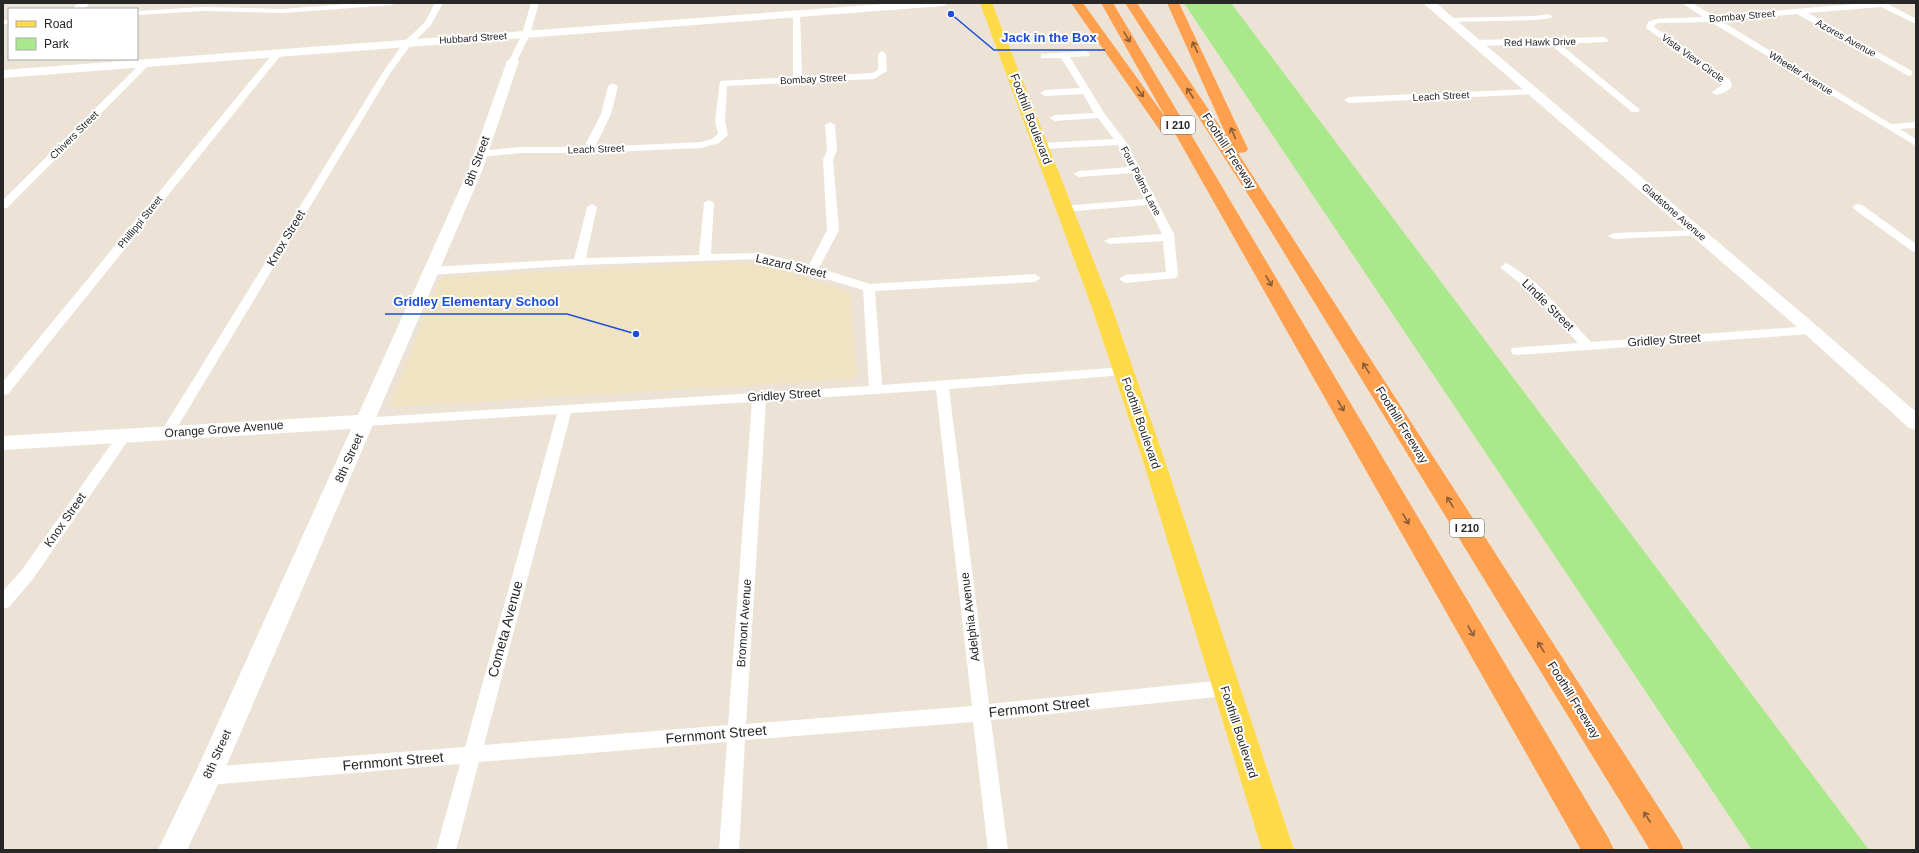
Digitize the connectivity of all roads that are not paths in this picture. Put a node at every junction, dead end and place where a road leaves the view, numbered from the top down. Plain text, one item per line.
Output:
1 (250, 3) edge
2 (392, 3) edge
3 (438, 3) edge
4 (534, 3) edge
5 (943, 3) edge
6 (986, 3) edge
7 (1077, 3) edge
8 (1107, 3) edge
9 (1131, 3) edge
10 (1173, 3) edge
11 (1430, 3) edge
12 (1686, 3) edge
13 (1783, 3) edge
14 (1881, 4) edge
15 (348, 5) edge
16 (239, 10) junction
17 (1798, 11) junction
18 (138, 13) edge
19 (796, 14) junction
20 (1548, 16) dead end
21 (1713, 19) junction
22 (1450, 20) junction
23 (1916, 22) edge
24 (1651, 24) joint
25 (526, 34) junction
26 (1604, 40) dead end
27 (1552, 41) junction
28 (1476, 43) junction
29 (407, 44) junction
30 (278, 53) junction
31 (882, 54) dead end
32 (1086, 54) dead end
33 (1064, 55) junction
34 (1044, 56) dead end
35 (26, 60) edge
36 (514, 62) joint
37 (145, 64) junction
38 (8, 73) edge
39 (1909, 73) dead end
40 (798, 80) junction
41 (3, 81) edge
42 (613, 86) dead end
43 (1085, 91) junction
44 (1533, 92) junction
45 (1717, 92) dead end
46 (1045, 93) dead end
47 (1349, 100) dead end
48 (1635, 110) dead end
49 (1100, 115) junction
50 (1055, 118) dead end
51 (830, 125) dead end
52 (1916, 125) edge
53 (1889, 127) junction
54 (1121, 142) junction
55 (711, 143) joint
56 (1916, 143) edge
57 (1042, 146) junction
58 (588, 150) junction
59 (480, 154) junction
60 (1135, 170) junction
61 (1080, 174) dead end
62 (1151, 202) junction
63 (709, 203) dead end
64 (3, 206) edge
65 (592, 207) dead end
66 (1265, 207) junction
67 (1858, 208) dead end
68 (1064, 209) junction
69 (1698, 233) junction
70 (1614, 236) dead end
71 (1168, 237) junction
72 (1110, 241) dead end
73 (1250, 248) junction
74 (1916, 248) edge
75 (705, 257) junction
76 (578, 262) junction
77 (1506, 267) dead end
78 (812, 270) junction
79 (430, 271) junction
80 (1035, 278) dead end
81 (1125, 279) dead end
82 (869, 288) junction
83 (1812, 330) junction
84 (1587, 345) junction
85 (1517, 351) dead end
86 (1124, 371) junction
87 (942, 385) junction
88 (876, 390) junction
89 (3, 391) edge
90 (759, 397) junction
91 (565, 408) junction
92 (445, 416) joint
93 (366, 421) junction
94 (1916, 424) edge
95 (167, 433) junction
96 (124, 436) junction
97 (3, 443) edge
98 (3, 602) edge
99 (1225, 688) junction
100 (982, 713) junction
101 (737, 733) junction
102 (472, 754) junction
103 (208, 776) junction
104 (172, 850) edge
105 (446, 850) edge
106 (729, 850) edge
107 (998, 850) edge
108 (1278, 850) edge
109 (1598, 850) edge
110 (1668, 850) edge

1 - 16 street
2 - 15 street
3 - 29 street, Knox Street
4 - 25 street
5 - 19 street, Hubbard Street
6 - 57 main road, Foothill Boulevard
7 -> 73 highway
8 -> 73 highway, I 210
66 -> 9 highway, Foothill Freeway / I 210
66 -> 10 highway
11 - 22 street, Gladstone Avenue
12 - 21 street, Wheeler Avenue
13 - 17 street, Azores Avenue
14 - 17 street, Bombay Street
14 - 23 street
15 - 16 street
16 - 18 street
17 - 21 street, Bombay Street
17 - 39 street, Azores Avenue
19 - 25 street, Hubbard Street
19 - 40 street
20 - 22 street
21 - 24 street, Bombay Street
21 - 53 street, Wheeler Avenue
22 - 28 street, Gladstone Avenue
24 - 45 street, Vista View Circle
25 - 29 street, Hubbard Street
25 - 36 street
26 - 27 street, Red Hawk Drive
27 - 28 street, Red Hawk Drive
27 - 48 street
28 - 44 street, Gladstone Avenue
29 - 30 street, Hubbard Street
29 - 95 street, Knox Street
30 - 37 street, Hubbard Street
30 - 89 street, Phillippi Street
31 - 40 street, Bombay Street
32 - 33 street
33 - 34 street
33 - 43 street, Four Palms Lane
35 - 38 street
36 - 59 street, 8th Street
37 - 38 street, Hubbard Street
37 - 64 street, Chivers Street
38 - 41 street
40 - 55 street, Bombay Street
42 - 58 street
43 - 46 street
43 - 49 street, Four Palms Lane
44 - 47 street, Leach Street
44 - 69 street, Gladstone Avenue
49 - 50 street
49 - 54 street, Four Palms Lane
51 - 78 street
52 - 53 street
53 - 56 street, Wheeler Avenue
54 - 57 street
54 - 60 street, Four Palms Lane
55 - 58 street, Leach Street
57 - 68 main road, Foothill Boulevard
58 - 59 street, Leach Street
59 - 79 street, 8th Street
60 - 61 street
60 - 62 street, Four Palms Lane
62 - 68 street
62 - 71 street, Four Palms Lane
63 - 75 street
65 - 76 street
110 -> 66 highway, Foothill Freeway / I 210
67 - 74 street
68 - 86 main road, Foothill Boulevard
69 - 70 street
69 - 83 street, Gladstone Avenue
71 - 72 street
71 - 81 street, Four Palms Lane
73 -> 109 highway, I 210
75 - 76 street, Lazard Street
75 - 78 street, Lazard Street
76 - 79 street, Lazard Street
77 - 84 street, Lindie Street
78 - 82 street, Lazard Street
79 - 93 street, 8th Street
80 - 82 street, Lazard Street
82 - 88 street
83 - 84 street, Gridley Street
83 - 94 street, Gladstone Avenue
84 - 85 street, Gridley Street
86 - 87 street, Gridley Street
86 - 99 main road, Foothill Boulevard
87 - 88 street, Gridley Street
87 - 100 street, Adelphia Avenue
88 - 90 street, Gridley Street
90 - 91 street, Gridley Street
90 - 101 street, Bromont Avenue
91 - 92 street, Gridley Street
91 - 102 street, Cometa Avenue
92 - 93 street, Orange Grove Avenue
93 - 95 street, Orange Grove Avenue
93 - 103 street, 8th Street
95 - 96 street, Orange Grove Avenue
96 - 97 street, Orange Grove Avenue
96 - 98 street, Knox Street
99 - 100 street, Fernmont Street
99 - 108 main road, Foothill Boulevard
100 - 101 street, Fernmont Street
100 - 107 street, Adelphia Avenue
101 - 102 street, Fernmont Street
101 - 106 street, Bromont Avenue
102 - 103 street, Fernmont Street
102 - 105 street, Cometa Avenue
103 - 104 street, 8th Street

